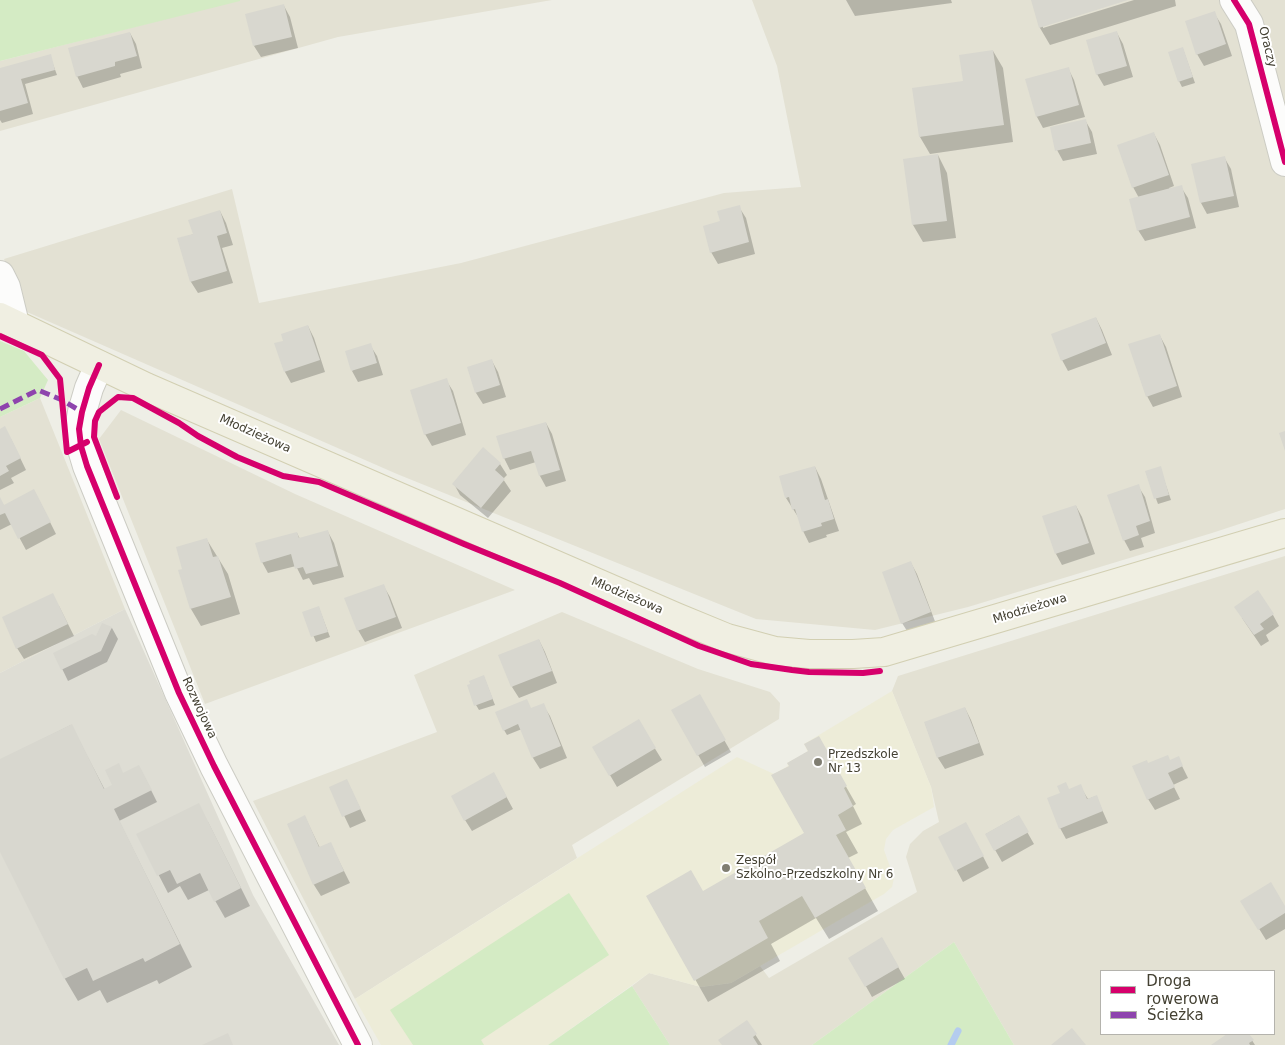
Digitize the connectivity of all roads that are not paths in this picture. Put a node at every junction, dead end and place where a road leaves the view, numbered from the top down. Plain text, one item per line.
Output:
1 (1234, 0) edge
2 (1285, 162) edge
3 (0, 276) edge
4 (8, 321) edge
5 (100, 365) junction
6 (1285, 533) edge
7 (358, 1045) edge

1 - 2 street, Oraczy
3 - 4 street
4 - 5 main road, Młodzieżowa
5 - 6 main road, Młodzieżowa
5 - 7 street, Rozwojowa

